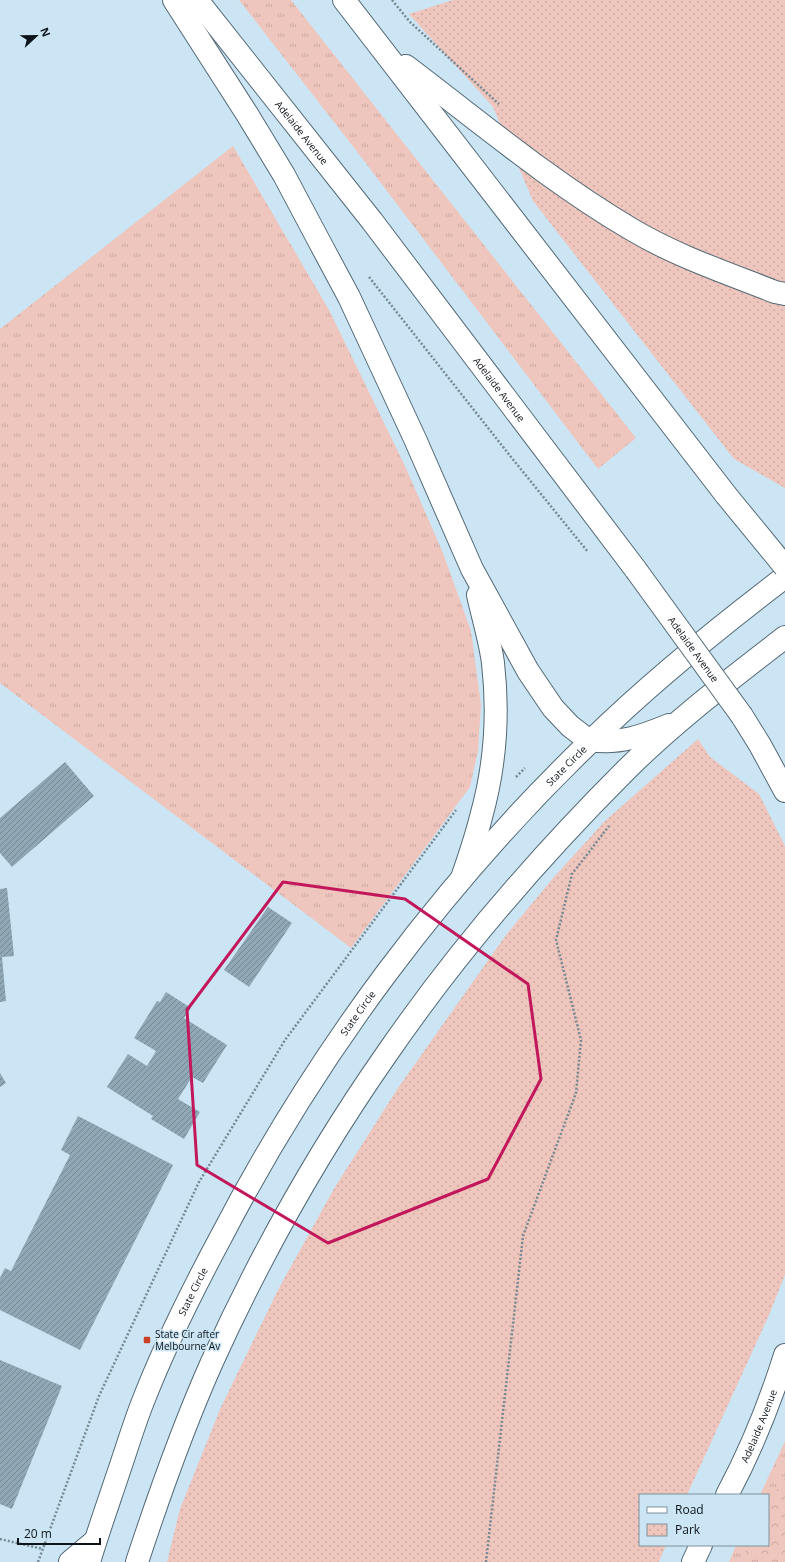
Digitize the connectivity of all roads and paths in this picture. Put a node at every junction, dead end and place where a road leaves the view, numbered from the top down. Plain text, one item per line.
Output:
1 (174, 0) edge
2 (197, 0) edge
3 (344, 0) edge
4 (392, 0) edge
5 (382, 49) junction
6 (504, 108) dead end
7 (365, 272) dead end
8 (785, 294) edge
9 (592, 556) dead end
10 (785, 567) edge
11 (472, 569) junction
12 (785, 577) edge
13 (785, 636) edge
14 (680, 721) junction
15 (591, 740) junction
16 (785, 792) edge
17 (608, 827) dead end
18 (462, 878) junction
19 (785, 1355) edge
20 (728, 1494) edge
21 (0, 1539) edge
22 (95, 1541) junction
23 (701, 1546) edge
24 (38, 1562) edge
25 (70, 1562) edge
26 (89, 1562) edge
27 (137, 1562) edge
28 (486, 1562) edge
29 (693, 1562) edge

1 - 11 main road
2 - 16 main road, Adelaide Avenue, bridge
3 - 5 main road
4 - 6 path
5 - 8 main road
5 - 10 main road, bridge
7 - 9 path
11 - 15 main road
11 - 18 main road
12 - 15 main road, State Circle
13 - 14 main road
14 - 15 main road
14 - 27 main road
15 - 18 main road, State Circle
17 - 28 path
18 - 22 main road, State Circle
19 - 20 main road, Adelaide Avenue
21 - 24 path
22 - 25 main road
22 - 26 main road, State Circle
23 - 29 main road

